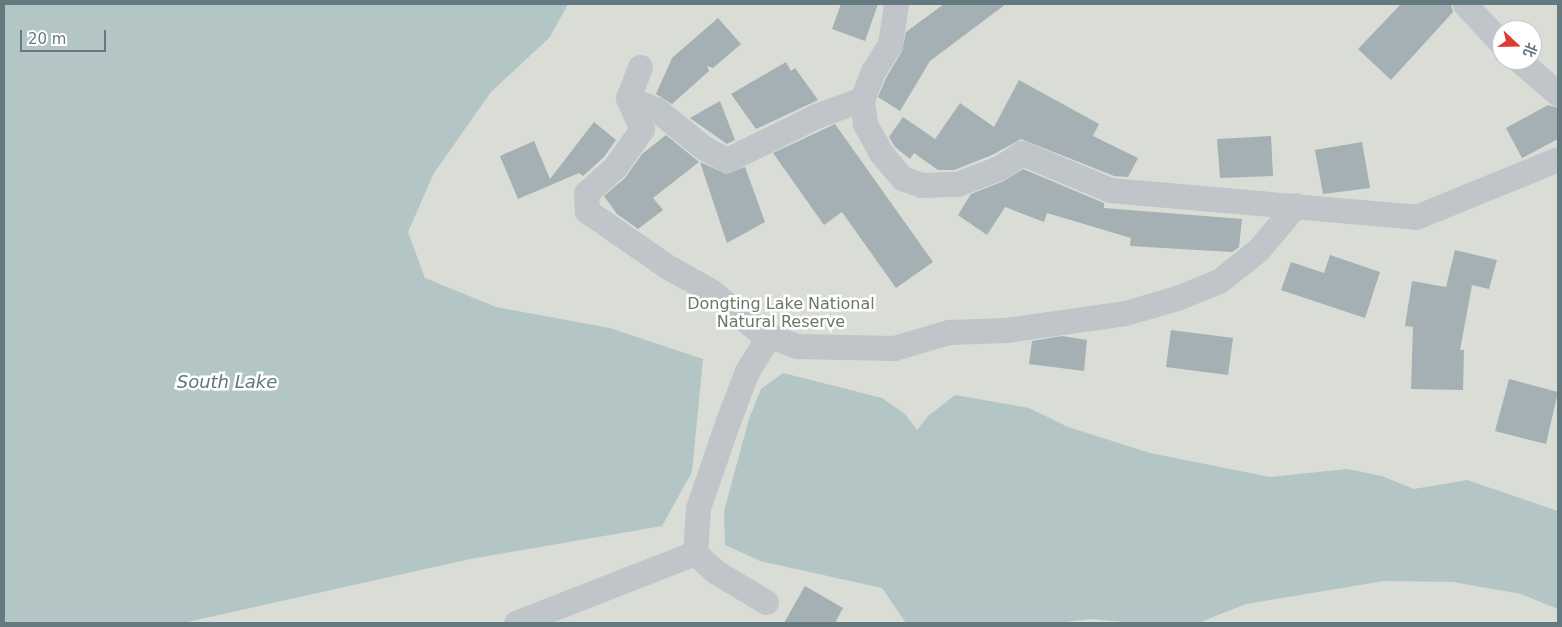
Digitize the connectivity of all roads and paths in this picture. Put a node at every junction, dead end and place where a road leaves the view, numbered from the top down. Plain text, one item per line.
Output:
1 (896, 4) edge
2 (1465, 4) edge
3 (1492, 33) edge
4 (640, 67) dead end
5 (1530, 70) edge
6 (1558, 94) edge
7 (628, 98) junction
8 (862, 98) junction
9 (1558, 159) edge
10 (1296, 205) junction
11 (769, 336) junction
12 (695, 553) junction
13 (766, 602) dead end
14 (516, 623) edge

1 - 8 street
2 - 3 street
4 - 7 street
5 - 6 street
7 - 8 street
7 - 11 street
8 - 10 street
9 - 10 street
10 - 11 street
11 - 12 street
12 - 13 street
12 - 14 street

